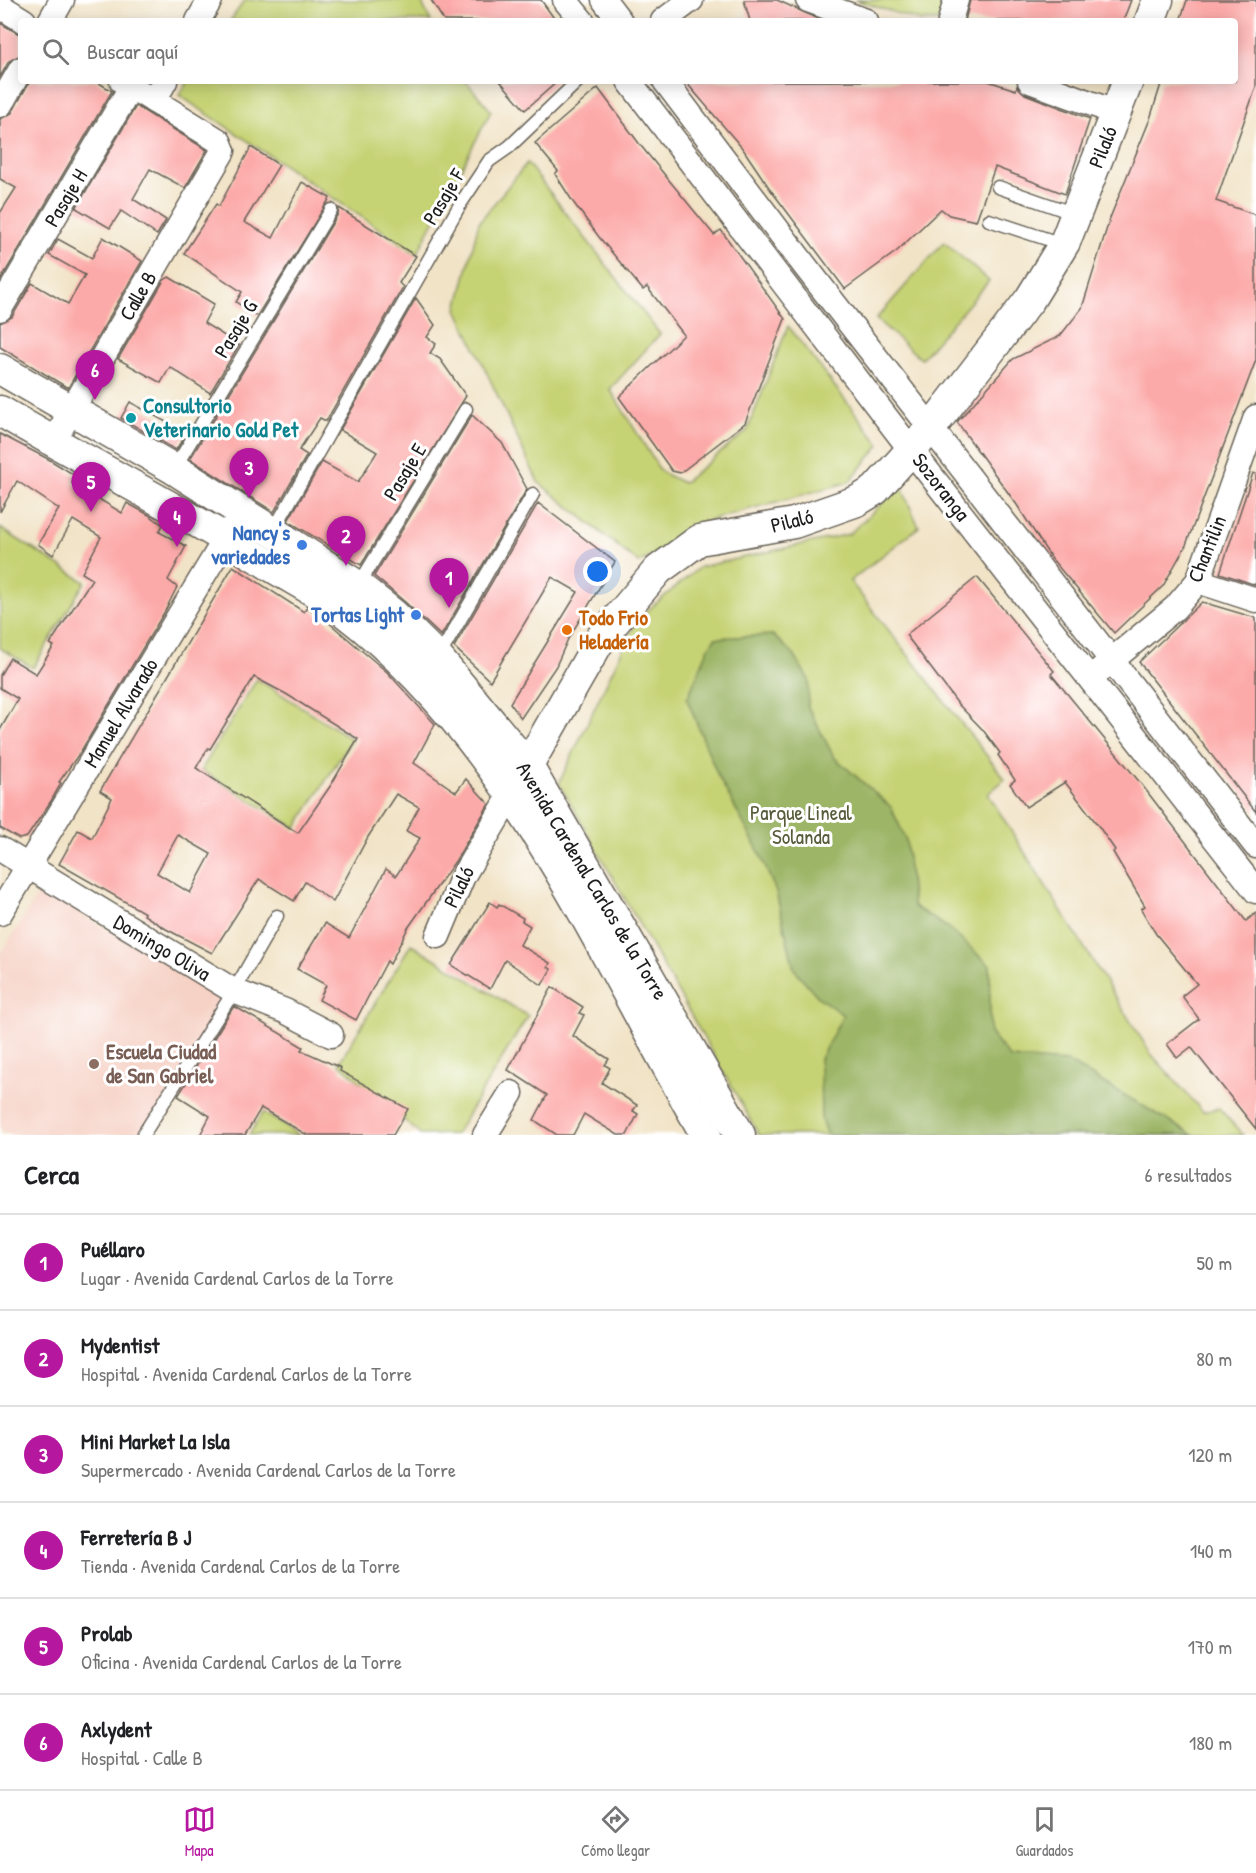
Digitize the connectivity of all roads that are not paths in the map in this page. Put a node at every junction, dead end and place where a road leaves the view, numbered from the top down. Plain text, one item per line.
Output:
1 (62, 0) edge
2 (210, 0) edge
3 (565, 0) edge
4 (604, 0) edge
5 (691, 0) edge
6 (808, 0) edge
7 (956, 0) edge
8 (1158, 0) edge
9 (0, 6) edge
10 (19, 18) edge
11 (52, 18) edge
12 (200, 18) edge
13 (580, 18) edge
14 (618, 18) edge
15 (667, 18) edge
16 (858, 18) edge
17 (951, 18) edge
18 (1151, 18) edge
19 (18, 74) edge
20 (126, 84) edge
21 (575, 84) edge
22 (631, 84) edge
23 (667, 84) edge
24 (1038, 84) edge
25 (1127, 84) edge
26 (160, 91) edge
27 (0, 105) edge
28 (1117, 113) junction
29 (998, 187) dead end
30 (331, 210) dead end
31 (1076, 214) junction
32 (990, 220) dead end
33 (1063, 245) junction
34 (805, 266) junction
35 (782, 281) junction
36 (0, 309) edge
37 (0, 369) edge
38 (71, 410) junction
39 (466, 410) dead end
40 (0, 411) edge
41 (1256, 417) edge
42 (931, 428) junction
43 (53, 442) junction
44 (911, 450) junction
45 (174, 469) junction
46 (533, 494) dead end
47 (241, 513) junction
48 (273, 531) junction
49 (226, 538) junction
50 (1198, 581) junction
51 (358, 586) junction
52 (1256, 600) edge
53 (438, 658) junction
54 (1112, 660) junction
55 (1091, 678) junction
56 (529, 768) junction
57 (512, 792) junction
58 (1256, 846) edge
59 (0, 849) edge
60 (28, 866) junction
61 (1256, 891) edge
62 (0, 913) edge
63 (277, 916) dead end
64 (438, 936) dead end
65 (234, 991) junction
66 (331, 1035) dead end
67 (511, 1093) dead end
68 (143, 1135) edge
69 (485, 1135) edge
70 (706, 1135) edge
71 (740, 1135) edge

1 - 11 street
2 - 12 street
3 - 13 street
4 - 14 street
5 - 15 street
6 - 16 street
7 - 17 street
8 - 18 street
9 - 10 street
19 - 27 street
20 - 26 street
20 - 36 street, Pasaje H
21 - 48 lane, Pasaje F
22 - 35 street, Sozoranga
23 - 34 street, Sozoranga
24 - 28 street
25 - 28 street, Pilaló
26 - 38 street, Calle B
28 - 31 street, Pilaló
29 - 31 lane
30 - 45 lane, Pasaje G
31 - 33 street, Pilaló
32 - 33 lane
33 - 42 street, Pilaló
34 - 35 street
34 - 42 street, Sozoranga
35 - 44 street, Sozoranga
37 - 38 street, Avenida Cardenal Carlos de la Torre
38 - 43 street, Calle B
38 - 45 street, Avenida Cardenal Carlos de la Torre
39 - 51 lane, Pasaje E
40 - 43 street, Avenida Cardenal Carlos de la Torre
41 - 50 street, Chantilin
42 - 44 street, Pilaló
42 - 54 street, Sozoranga
43 - 49 street, Avenida Cardenal Carlos de la Torre
44 - 55 street, Sozoranga
44 - 56 street, Pilaló
45 - 47 street, Avenida Cardenal Carlos de la Torre
46 - 53 lane
47 - 48 street, Avenida Cardenal Carlos de la Torre
47 - 49 street, Manuel Alvarado
48 - 51 street, Avenida Cardenal Carlos de la Torre
49 - 57 street, Avenida Cardenal Carlos de la Torre
49 - 60 street, Manuel Alvarado
50 - 52 street
50 - 54 street, Chantilin
51 - 53 street, Avenida Cardenal Carlos de la Torre
53 - 56 street, Avenida Cardenal Carlos de la Torre
54 - 55 street, Chantilin
54 - 58 street, Sozoranga
55 - 61 street, Sozoranga
56 - 57 street, Pilaló
56 - 71 street, Avenida Cardenal Carlos de la Torre
57 - 64 street, Pilaló
57 - 70 street, Avenida Cardenal Carlos de la Torre
59 - 60 street, Domingo Oliva
60 - 62 street, Manuel Alvarado
60 - 65 street, Domingo Oliva
63 - 65 lane
65 - 66 street, Domingo Oliva
65 - 68 lane
67 - 69 street

